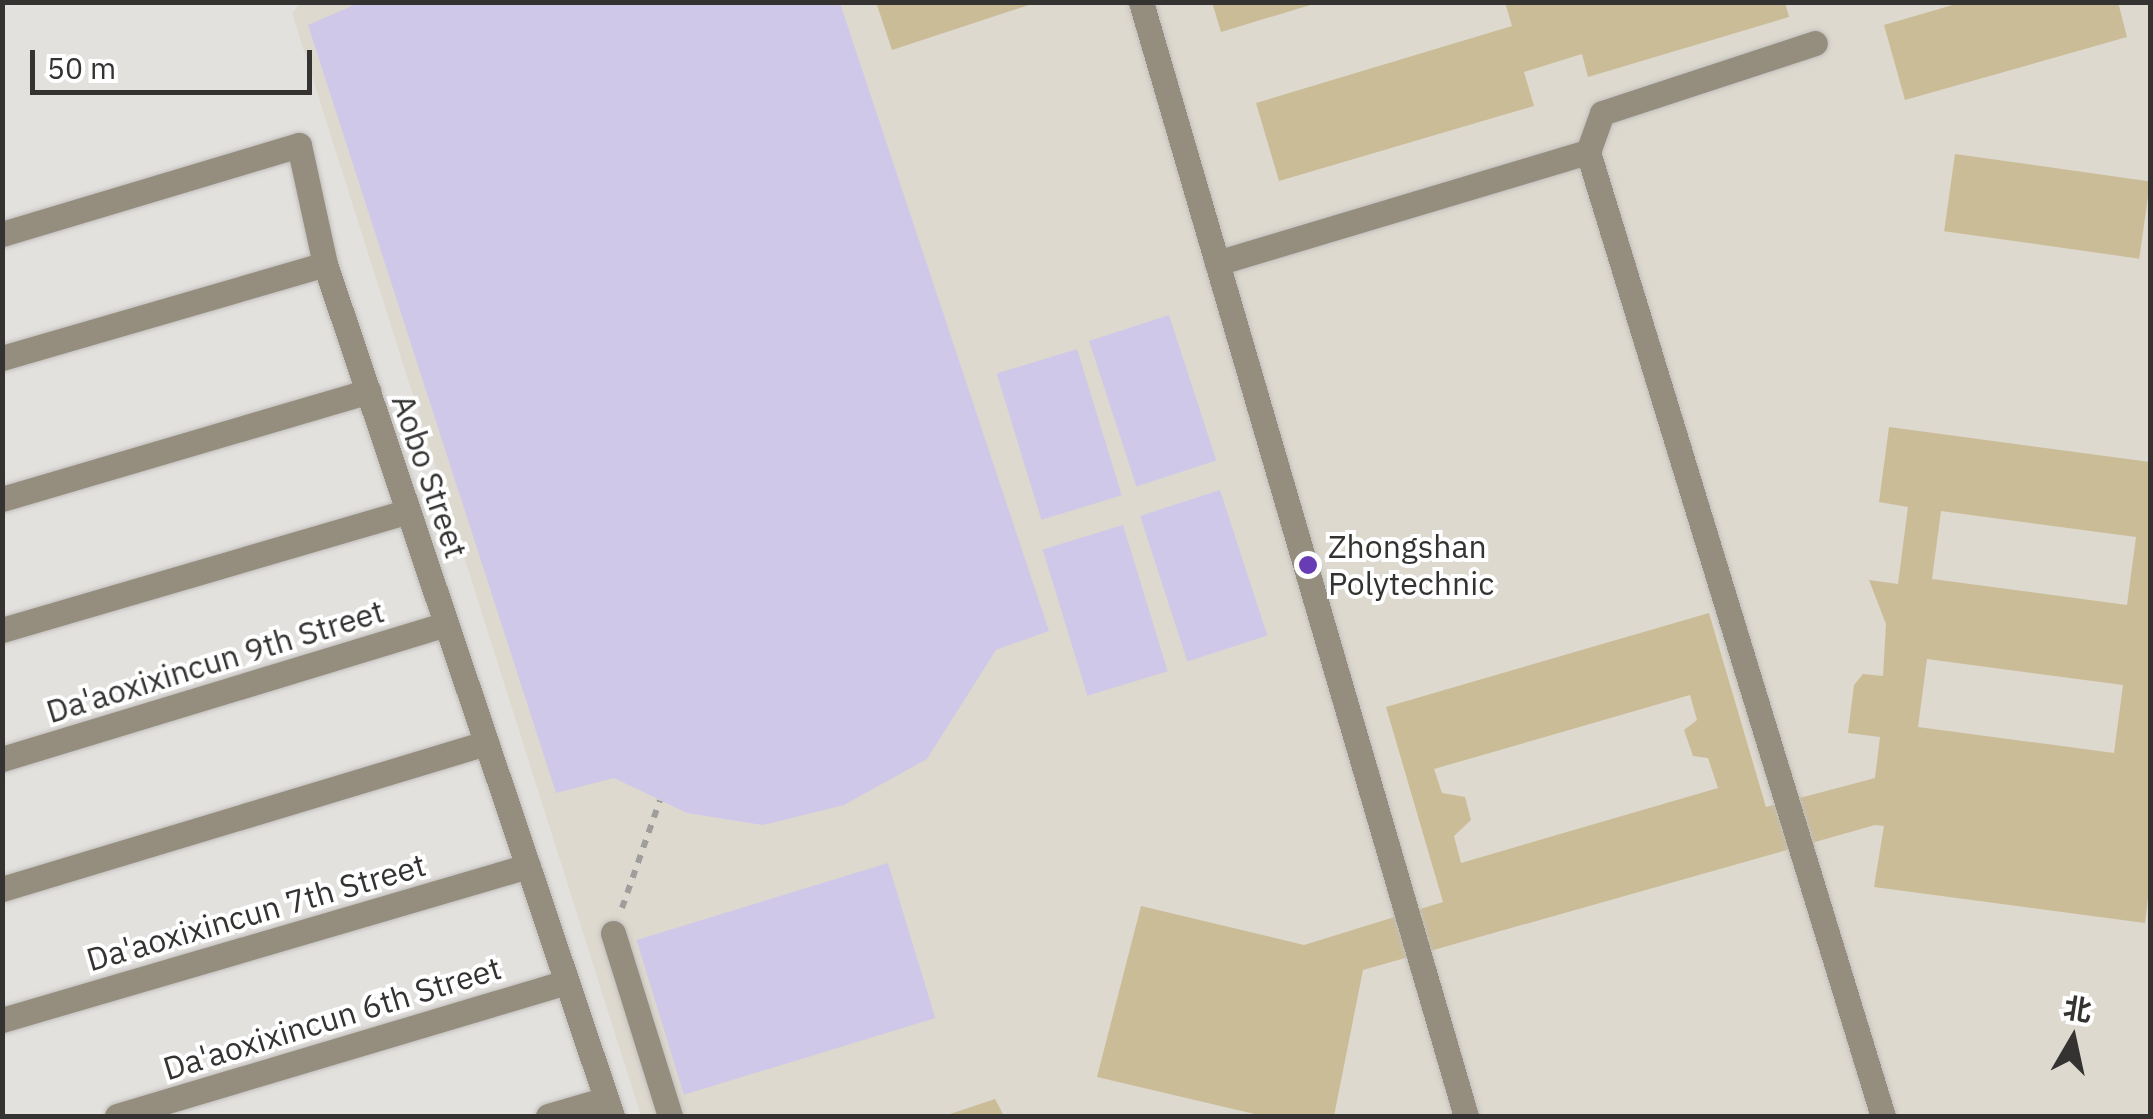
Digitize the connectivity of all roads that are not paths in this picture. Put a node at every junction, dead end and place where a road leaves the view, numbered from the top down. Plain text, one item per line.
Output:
1 (1141, 2) edge
2 (1815, 43) dead end
3 (1588, 152) junction
4 (2, 234) edge
5 (1217, 263) junction
6 (325, 264) junction
7 (2, 358) edge
8 (368, 392) junction
9 (2, 499) edge
10 (408, 511) junction
11 (446, 624) junction
12 (2, 630) edge
13 (486, 742) junction
14 (2, 759) edge
15 (528, 866) junction
16 (2, 889) edge
17 (613, 932) road end
18 (566, 982) junction
19 (2, 1020) edge
20 (609, 1108) edge
21 (117, 1116) edge
22 (548, 1116) edge
23 (670, 1116) edge
24 (1466, 1116) edge
25 (1883, 1116) edge

1 - 5 street
2 - 3 street
3 - 5 street
3 - 25 street
4 - 6 street, Aobo Street
5 - 24 street
6 - 7 street
6 - 8 street, Aobo Street
8 - 9 street
8 - 10 street, Aobo Street
10 - 11 street, Aobo Street
10 - 12 street
11 - 13 street, Aobo Street
11 - 14 street, Da'aoxixincun 9th Street
13 - 15 street, Aobo Street
13 - 16 street
15 - 18 street, Aobo Street
15 - 19 street, Da'aoxixincun 7th Street
17 - 23 street
18 - 20 street, Aobo Street
18 - 21 street, Da'aoxixincun 6th Street
20 - 22 street

